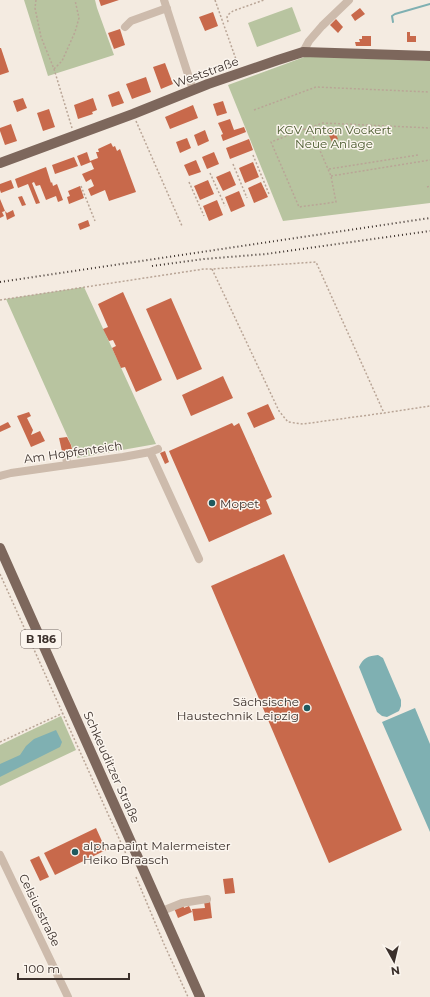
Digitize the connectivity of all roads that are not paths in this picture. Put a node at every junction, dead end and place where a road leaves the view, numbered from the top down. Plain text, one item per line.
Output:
1 (164, 0) edge
2 (349, 0) edge
3 (167, 8) junction
4 (125, 27) dead end
5 (303, 52) junction
6 (430, 56) edge
7 (194, 90) junction
8 (0, 164) edge
9 (66, 455) dead end
10 (67, 465) junction
11 (0, 476) edge
12 (0, 548) edge
13 (199, 559) dead end
14 (0, 855) edge
15 (207, 899) dead end
16 (162, 911) junction
17 (68, 997) edge
18 (200, 997) edge

1 - 3 street
2 - 5 street
3 - 4 street
3 - 7 street
5 - 6 main road, Weststraße
5 - 7 main road, Weststraße
7 - 8 main road, Weststraße
9 - 10 street
10 - 11 street, Am Hopfenteich
10 - 13 street, Am Hopfenteich
12 - 16 main road, Schkeuditzer Straße / B 186
14 - 17 street, Celsiusstraße
15 - 16 street
16 - 18 main road, Schkeuditzer Straße / B 186

